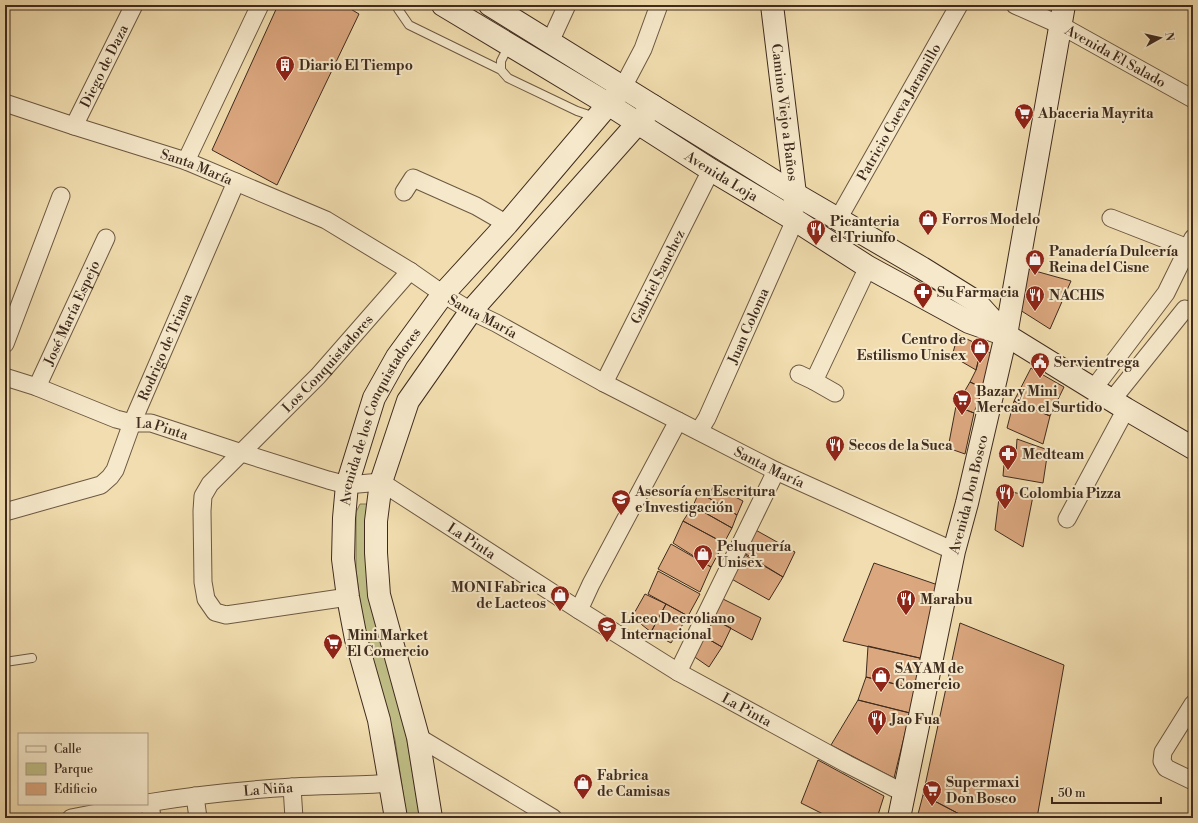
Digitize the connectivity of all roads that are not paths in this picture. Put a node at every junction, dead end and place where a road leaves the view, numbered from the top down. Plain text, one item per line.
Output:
1 (134, 5) edge
2 (260, 5) edge
3 (398, 5) edge
4 (443, 5) edge
5 (490, 5) edge
6 (567, 5) edge
7 (659, 5) edge
8 (772, 5) edge
9 (959, 5) edge
10 (1015, 5) edge
11 (1062, 15) edge
12 (550, 42) junction
13 (509, 45) junction
14 (501, 70) junction
15 (623, 87) junction
16 (1193, 100) edge
17 (5, 103) edge
18 (653, 106) junction
19 (602, 111) junction
20 (637, 123) junction
21 (74, 126) junction
22 (186, 161) junction
23 (711, 170) junction
24 (236, 182) junction
25 (404, 192) dead end
26 (795, 194) junction
27 (62, 196) dead end
28 (1111, 218) dead end
29 (838, 219) junction
30 (796, 220) junction
31 (507, 224) junction
32 (106, 238) dead end
33 (1191, 243) edge
34 (868, 266) junction
35 (410, 271) junction
36 (1166, 293) junction
37 (444, 294) junction
38 (471, 311) junction
39 (1189, 311) edge
40 (1006, 335) junction
41 (5, 344) edge
42 (799, 374) dead end
43 (5, 377) edge
44 (814, 381) junction
45 (604, 383) junction
46 (37, 387) junction
47 (1094, 388) junction
48 (835, 393) dead end
49 (1119, 404) junction
50 (678, 421) junction
51 (132, 423) junction
52 (699, 431) junction
53 (1193, 448) edge
54 (242, 454) junction
55 (776, 471) junction
56 (382, 482) junction
57 (347, 485) junction
58 (5, 512) edge
59 (1067, 519) dead end
60 (954, 551) junction
61 (348, 596) junction
62 (579, 610) junction
63 (32, 658) dead end
64 (5, 662) edge
65 (678, 672) junction
66 (1193, 704) edge
67 (418, 737) junction
68 (1193, 781) edge
69 (390, 782) junction
70 (292, 787) junction
71 (904, 793) junction
72 (195, 796) junction
73 (148, 807) edge
74 (121, 813) edge
75 (71, 818) edge
76 (198, 818) edge
77 (294, 818) edge
78 (396, 818) edge
79 (431, 818) edge
80 (553, 818) edge
81 (899, 818) edge

1 - 21 street, Diego de Daza
2 - 22 street
3 - 14 lane
4 - 13 main road, Avenida Loja
5 - 12 main road, Avenida Loja
6 - 12 street
7 - 15 street
8 - 26 main road, Camino Viejo a Baños
9 - 29 street, Patricio Cueva Jaramillo
10 - 11 street, Avenida El Salado
11 - 16 street, Avenida El Salado
11 - 40 main road, Avenida Don Bosco
12 - 15 main road, Avenida Loja
13 - 14 lane
13 - 19 main road, Avenida Loja
14 - 19 lane
15 - 18 main road, Avenida Loja
15 - 19 main road, Avenida de los Conquistadores
17 - 21 street, Santa María
18 - 20 main road, Avenida de los Conquistadores
18 - 26 main road, Avenida Loja
19 - 20 main road, Avenida Loja
19 - 31 main road, Avenida de los Conquistadores
20 - 23 main road, Avenida Loja
20 - 38 main road, Avenida de los Conquistadores
21 - 22 street, Santa María
22 - 24 street, Santa María
23 - 30 main road, Avenida Loja
23 - 45 street, Gabriel Sanchez
24 - 35 street, Santa María
24 - 51 street, Rodrigo de Triana
25 - 31 street
26 - 29 main road, Avenida Loja
26 - 30 main road, Camino Viejo a Baños
27 - 41 street
28 - 33 street
29 - 40 main road, Avenida Loja
30 - 34 main road, Avenida Loja
30 - 52 street, Juan Coloma
31 - 37 main road, Avenida de los Conquistadores
32 - 46 street, José María Espejo
33 - 36 street
34 - 40 main road, Avenida Loja
34 - 44 street
35 - 37 street, Santa María
35 - 54 street, Los Conquistadores
36 - 39 street
36 - 47 street
37 - 38 street, Santa María
37 - 57 main road, Avenida de los Conquistadores
38 - 45 street, Santa María
38 - 56 main road, Avenida de los Conquistadores
39 - 49 street
40 - 47 main road, Avenida Loja
40 - 60 main road, Avenida Don Bosco
42 - 44 street
43 - 46 street, La Pinta
44 - 48 street
45 - 50 street, Santa María
46 - 51 street, La Pinta
47 - 49 main road, Avenida Loja
49 - 53 main road, Avenida Loja
49 - 59 street
50 - 52 street, Santa María
50 - 62 street
51 - 54 street, La Pinta
51 - 58 street, Rodrigo de Triana
52 - 55 street, Santa María
54 - 57 street, La Pinta
54 - 61 street, Los Conquistadores
55 - 60 street, Santa María
55 - 65 street
56 - 57 street, La Pinta
56 - 62 street, La Pinta
56 - 67 main road, Avenida de los Conquistadores
57 - 61 main road, Avenida de los Conquistadores
60 - 71 main road, Avenida Don Bosco
61 - 69 main road, Avenida de los Conquistadores
62 - 65 street, La Pinta
63 - 64 lane
65 - 71 street, La Pinta
66 - 68 street
67 - 79 main road, Avenida de los Conquistadores
67 - 80 street
69 - 70 street, La Niña
69 - 78 main road, Avenida de los Conquistadores
70 - 72 street, La Niña
70 - 77 street
71 - 81 main road, Avenida Don Bosco
72 - 73 street, La Niña
72 - 76 street
73 - 74 street, La Niña
74 - 75 street, La Niña

